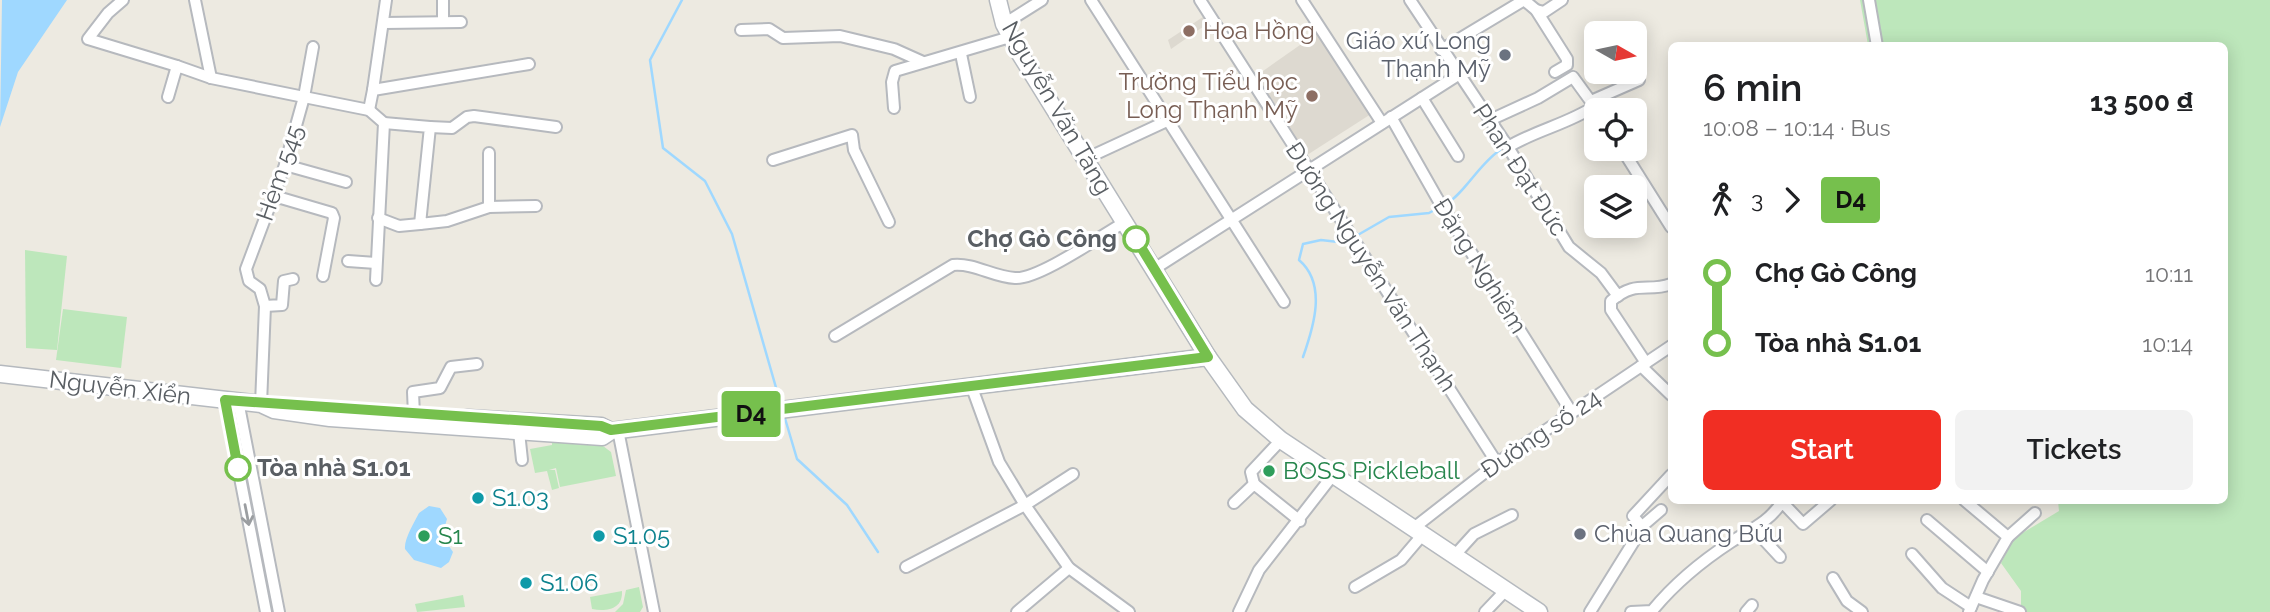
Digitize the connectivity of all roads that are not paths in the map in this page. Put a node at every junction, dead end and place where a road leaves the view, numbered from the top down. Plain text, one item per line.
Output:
1 (124, 0) edge
2 (195, 0) edge
3 (386, 0) edge
4 (443, 0) edge
5 (998, 0) edge
6 (1042, 0) edge
7 (1091, 0) edge
8 (1200, 0) edge
9 (1302, 0) edge
10 (1410, 0) edge
11 (1524, 0) edge
12 (1563, 0) edge
13 (1869, 0) edge
14 (1536, 10) junction
15 (443, 22) junction
16 (461, 22) dead end
17 (384, 23) junction
18 (741, 30) dead end
19 (1007, 30) junction
20 (1876, 42) edge
21 (313, 47) dead end
22 (1441, 50) junction
23 (961, 54) junction
24 (923, 62) junction
25 (529, 64) dead end
26 (177, 66) junction
27 (1555, 72) dead end
28 (1458, 75) junction
29 (211, 78) junction
30 (1632, 84) edge
31 (373, 90) junction
32 (168, 97) dead end
33 (304, 97) junction
34 (970, 97) dead end
35 (1422, 98) junction
36 (1589, 98) edge
37 (1608, 98) edge
38 (894, 108) dead end
39 (369, 110) junction
40 (1584, 113) edge
41 (1386, 120) junction
42 (1490, 120) junction
43 (1167, 121) junction
44 (384, 122) junction
45 (430, 127) junction
46 (556, 128) dead end
47 (1508, 148) junction
48 (489, 153) dead end
49 (1458, 156) dead end
50 (1086, 159) junction
51 (773, 160) dead end
52 (1630, 161) edge
53 (285, 165) junction
54 (1310, 171) junction
55 (346, 182) dead end
56 (274, 196) junction
57 (536, 206) dead end
58 (489, 207) junction
59 (378, 218) junction
60 (1234, 220) junction
61 (889, 222) dead end
62 (1125, 222) junction
63 (1668, 222) edge
64 (420, 224) junction
65 (348, 261) dead end
66 (376, 263) junction
67 (1154, 269) junction
68 (323, 276) dead end
69 (293, 279) dead end
70 (376, 280) dead end
71 (1668, 285) edge
72 (1618, 296) junction
73 (1284, 302) dead end
74 (265, 306) junction
75 (835, 336) dead end
76 (1668, 348) edge
77 (1208, 357) junction
78 (477, 364) dead end
79 (1643, 365) junction
80 (8, 375) edge
81 (971, 385) junction
82 (1668, 392) edge
83 (231, 401) junction
84 (263, 404) junction
85 (1572, 413) junction
86 (414, 415) junction
87 (614, 430) junction
88 (519, 432) junction
89 (1281, 440) junction
90 (522, 460) dead end
91 (1497, 463) junction
92 (1073, 474) dead end
93 (1333, 475) junction
94 (1668, 478) edge
95 (1254, 484) junction
96 (1234, 503) dead end
97 (1781, 504) edge
98 (1786, 504) edge
99 (1826, 504) edge
100 (1969, 504) edge
101 (1025, 505) junction
102 (1661, 510) dead end
103 (2035, 513) dead end
104 (1512, 515) dead end
105 (1927, 520) dead end
106 (1300, 521) junction
107 (1640, 528) junction
108 (1419, 530) junction
109 (1755, 530) junction
110 (2008, 537) junction
111 (1912, 554) dead end
112 (1455, 555) junction
113 (1780, 557) dead end
114 (906, 567) dead end
115 (1069, 568) junction
116 (1987, 572) junction
117 (1833, 578) dead end
118 (1355, 587) dead end
119 (1506, 590) junction
120 (1972, 606) edge
121 (1024, 610) edge
122 (266, 612) edge
123 (279, 612) edge
124 (654, 612) edge
125 (1129, 612) edge
126 (1238, 612) edge
127 (1485, 612) edge
128 (1539, 612) edge
129 (1590, 612) edge
130 (1630, 612) edge
131 (1862, 612) edge
132 (2020, 612) edge

1 - 26 street, Hẻm 545
2 - 29 street
3 - 17 street
4 - 15 street
5 - 19 main road, Nguyễn Văn Tăng
6 - 19 street
7 - 43 street
8 - 54 street, Đường Nguyễn Văn Thạnh
9 - 41 street, Đặng Nghiêm
10 - 22 street, Phan Đạt Đức
11 - 14 street
11 - 22 street
12 - 14 street
13 - 20 street
14 - 27 street
15 - 16 street
15 - 17 street
17 - 31 street
18 - 24 street
19 - 23 street
19 - 50 main road, Nguyễn Văn Tăng
21 - 33 street
22 - 28 street, Phan Đạt Đức
23 - 24 street
23 - 34 street
24 - 38 street
25 - 31 street
26 - 29 street, Hẻm 545
26 - 32 street
28 - 35 street
28 - 42 street, Phan Đạt Đức
29 - 33 street, Hẻm 545
30 - 37 street
31 - 39 street
33 - 39 street
33 - 53 street, Hẻm 545
35 - 41 street
35 - 49 street
36 - 42 street
39 - 44 street
40 - 47 street
41 - 54 street
41 - 85 street, Đặng Nghiêm
42 - 47 street, Phan Đạt Đức
43 - 50 street
43 - 60 street
44 - 45 street
44 - 59 street
45 - 46 street
45 - 64 street
47 - 72 street, Phan Đạt Đức
48 - 58 street
50 - 62 main road, Nguyễn Văn Tăng
51 - 61 street
52 - 63 street
53 - 55 street
53 - 56 street, Hẻm 545
54 - 60 street
54 - 91 street, Đường Nguyễn Văn Thạnh
56 - 68 street
56 - 74 street, Hẻm 545
57 - 58 street
58 - 64 street
59 - 64 street
59 - 66 street
60 - 67 street
60 - 73 street
62 - 67 main road, Nguyễn Văn Tăng
62 - 75 street
65 - 66 street
66 - 70 street
67 - 77 main road, Nguyễn Văn Tăng
69 - 74 street
71 - 72 street
72 - 79 street
74 - 84 street
76 - 79 street, Đường số 24
77 - 81 main road
77 - 89 main road
78 - 86 street
79 - 82 street
79 - 85 street, Đường số 24
80 - 83 main road, Nguyễn Xiển
81 - 87 main road, Nguyễn Xiển
81 - 101 street
83 - 84 main road, Nguyễn Xiển
83 -> 122 street
83 - 123 street
84 - 86 main road, Nguyễn Xiển
84 - 88 main road, Nguyễn Xiển
85 - 91 street, Đường số 24
86 - 87 main road, Nguyễn Xiển
87 - 88 main road, Nguyễn Xiển
87 - 124 street
88 - 90 street
89 - 93 main road
89 - 95 street
91 - 108 street, Đường số 24
92 - 101 street
93 - 106 street
93 - 108 main road
94 - 107 street
95 - 96 street
95 - 106 street
97 - 109 street
98 - 99 street
100 - 110 street
101 - 114 street
101 - 115 street
102 - 107 street
103 - 110 street
104 - 112 street
105 - 116 street
106 - 126 street
107 - 129 street
108 - 112 main road
108 - 118 street, Đường số 24
109 - 113 street
109 - 130 street
110 - 116 street
111 - 120 street
112 - 119 main road
115 - 121 street
115 - 125 street
116 - 120 street
117 - 131 street
119 - 127 street
119 - 128 main road
120 - 132 street

